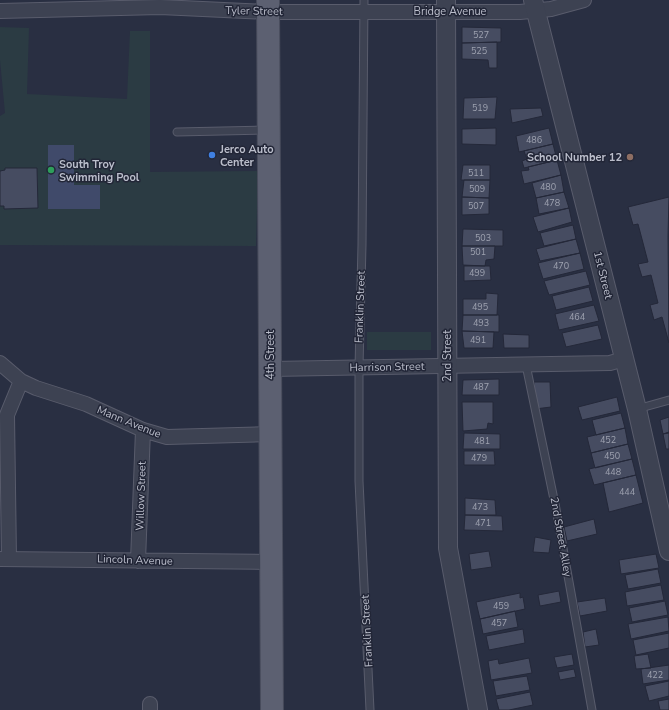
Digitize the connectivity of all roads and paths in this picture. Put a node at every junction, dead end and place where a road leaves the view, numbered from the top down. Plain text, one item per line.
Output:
1 (584, 0) edge
2 (534, 5) edge
3 (268, 6) edge
4 (364, 6) edge
5 (446, 6) edge
6 (0, 11) edge
7 (268, 130) junction
8 (177, 132) dead end
9 (624, 359) junction
10 (0, 363) edge
11 (526, 364) junction
12 (447, 366) junction
13 (359, 367) junction
14 (271, 369) junction
15 (21, 381) junction
16 (669, 400) edge
17 (637, 409) junction
18 (4, 414) edge
19 (143, 430) junction
20 (270, 434) junction
21 (669, 551) edge
22 (4, 559) edge
23 (138, 561) junction
24 (270, 562) junction
25 (272, 710) edge
26 (370, 710) edge
27 (478, 710) edge
28 (592, 710) edge

1 - 2 street
2 - 5 street, Bridge Avenue
2 - 9 street, 1st Street
3 - 4 street, Tyler Street
3 - 6 street, Tyler Street
3 - 7 main road, 4th Street
4 - 5 street, Bridge Avenue
4 - 13 lane, Franklin Street
5 - 12 street, 2nd Street
7 - 8 lane
7 - 14 main road, 4th Street
9 - 11 street, Harrison Street
9 - 17 street, 1st Street
10 - 15 street, Mann Avenue
11 - 12 street, Harrison Street
11 - 28 lane, 2nd Street Alley
12 - 13 street, Harrison Street
12 - 27 street, 2nd Street
13 - 14 street, Harrison Street
13 - 26 lane, Franklin Street
14 - 20 main road, 4th Street
15 - 18 street
15 - 19 street, Mann Avenue
16 - 17 lane
17 - 21 street, 1st Street
18 - 22 street
19 - 20 street, Mann Avenue
19 - 23 street, Willow Street
20 - 24 main road, 4th Street
22 - 23 street, Lincoln Avenue
23 - 24 street, Lincoln Avenue
24 - 25 main road, 4th Street

